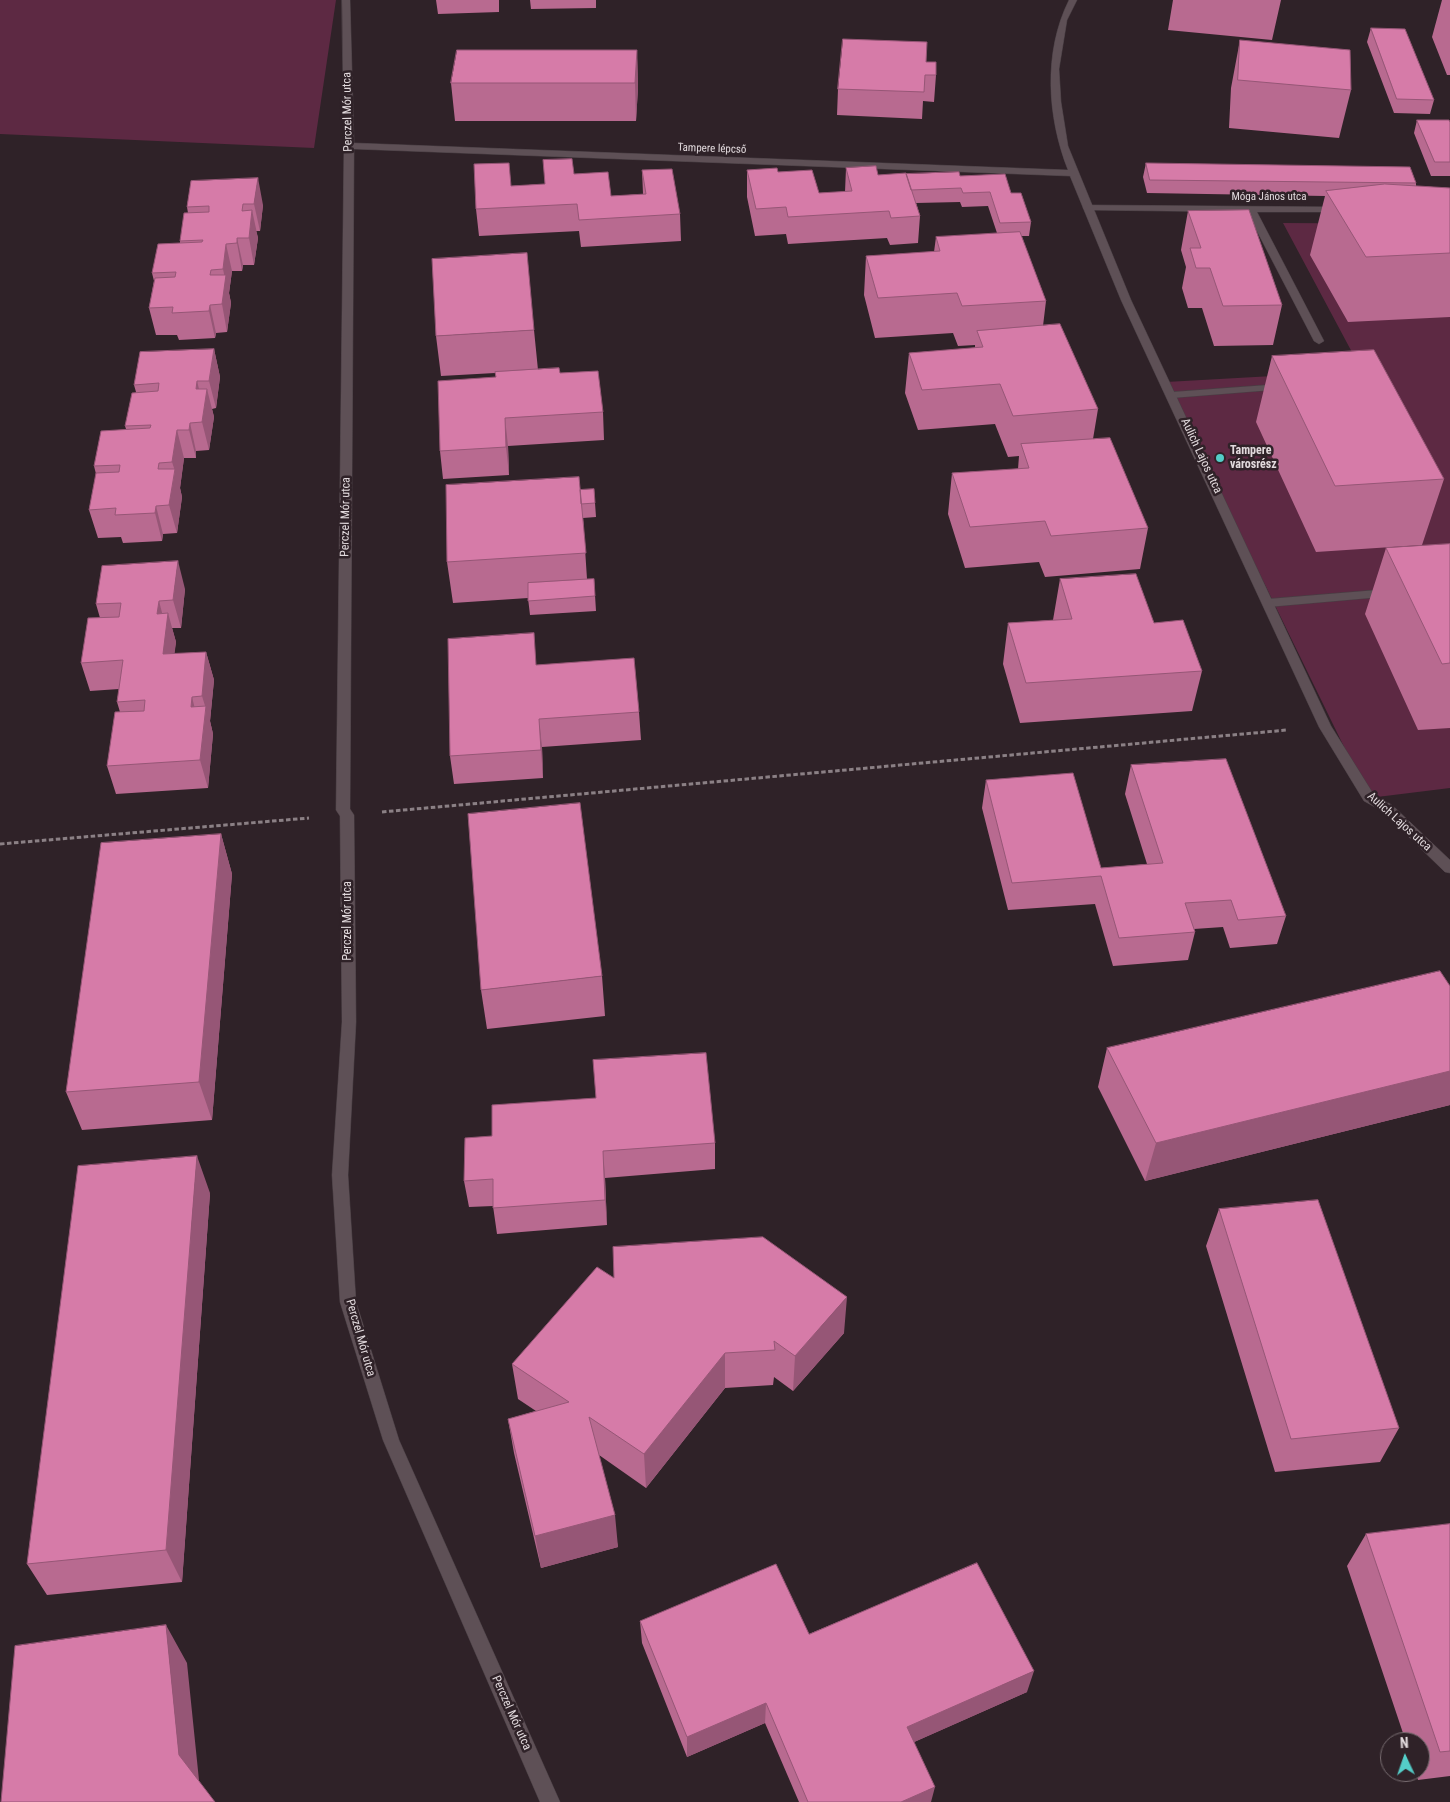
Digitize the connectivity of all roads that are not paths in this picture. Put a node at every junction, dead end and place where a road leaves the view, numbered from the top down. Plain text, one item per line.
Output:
1 (346, 0) edge
2 (1073, 0) edge
3 (350, 146) junction
4 (1074, 173) junction
5 (1088, 208) junction
6 (1351, 209) edge
7 (1251, 210) junction
8 (1319, 341) dead end
9 (1293, 394) edge
10 (1172, 395) junction
11 (1402, 592) edge
12 (1268, 603) junction
13 (1450, 868) edge
14 (550, 1802) edge

1 - 3 street, Perczel Mór utca
2 - 4 street, Aulich Lajos utca
3 - 4 street, Tampere lépcső
3 - 14 street, Perczel Mór utca
4 - 5 street, Aulich Lajos utca
5 - 7 street, Móga János utca
5 - 10 street, Aulich Lajos utca
6 - 7 street, Móga János utca
7 - 8 street
9 - 10 street
10 - 12 street, Aulich Lajos utca
11 - 12 street
12 - 13 street, Aulich Lajos utca

